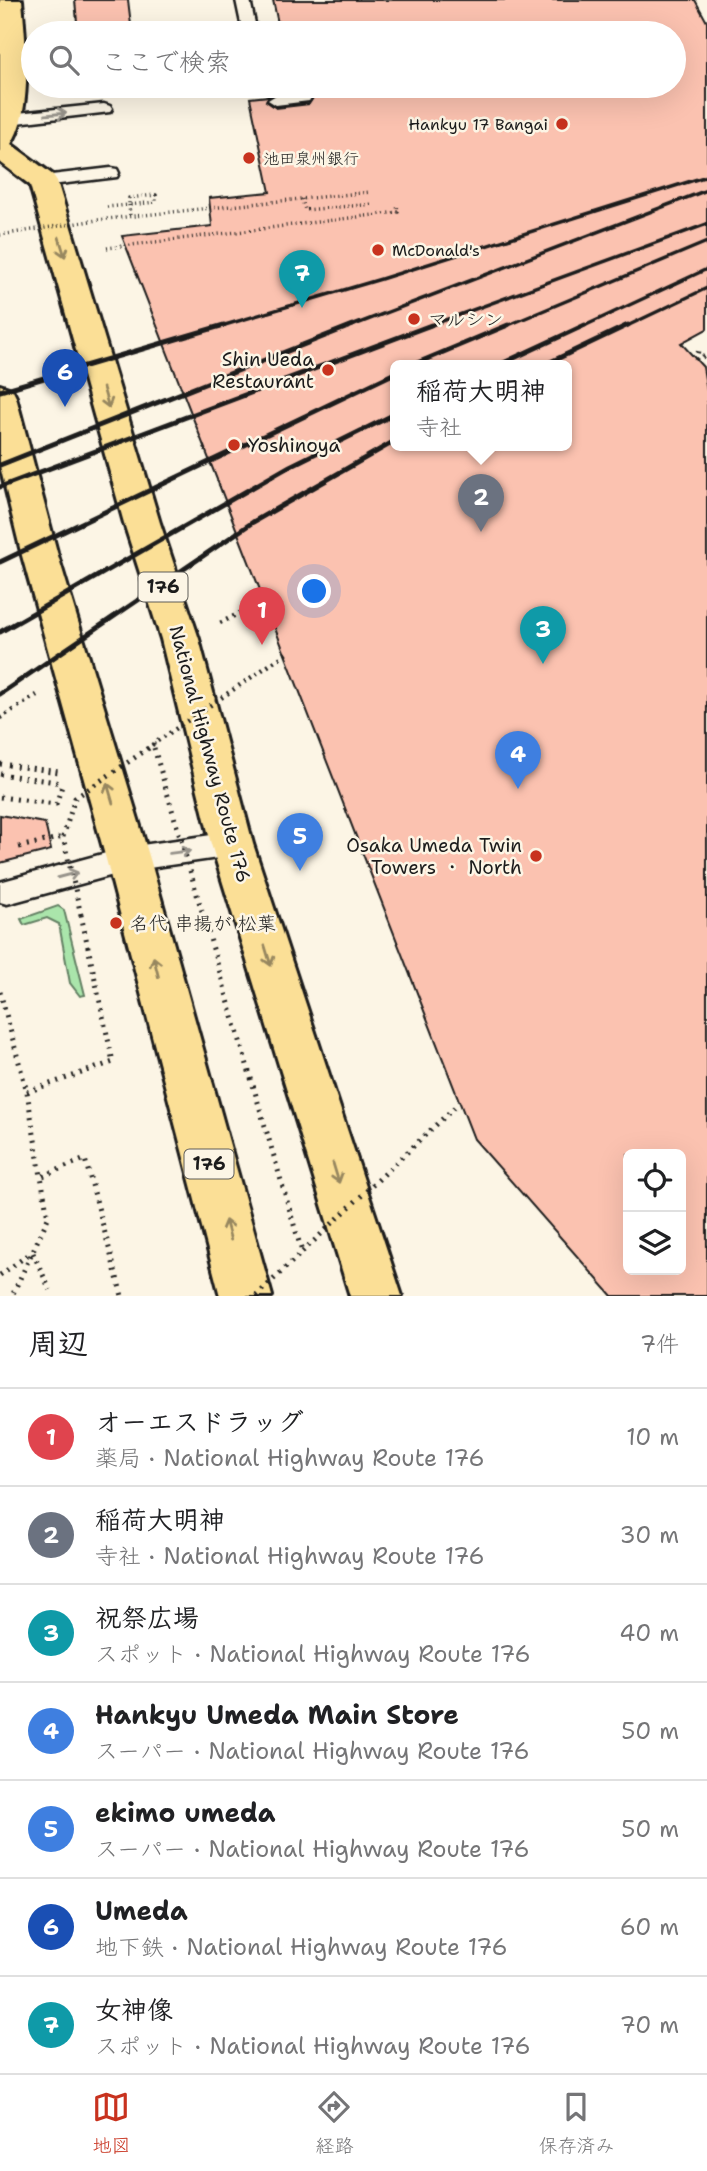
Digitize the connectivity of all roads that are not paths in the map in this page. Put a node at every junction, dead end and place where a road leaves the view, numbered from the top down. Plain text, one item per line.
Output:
1 (10, 0) edge
2 (243, 0) edge
3 (247, 21) edge
4 (303, 98) dead end
5 (276, 100) dead end
6 (104, 110) dead end
7 (4, 130) edge
8 (0, 149) edge
9 (111, 173) dead end
10 (43, 181) junction
11 (0, 397) edge
12 (232, 844) junction
13 (128, 859) junction
14 (7, 892) dead end
15 (246, 1296) edge
16 (376, 1296) edge

1 - 7 highway
2 - 3 lane
4 - 5 lane
7 -> 6 lane
8 - 10 highway
9 - 10 lane
10 -> 12 highway, National Highway Route 176 / 176
13 -> 11 highway, 176
13 -> 12 lane
12 -> 16 highway, National Highway Route 176 / 176
14 -> 13 lane
15 -> 13 highway, 176

